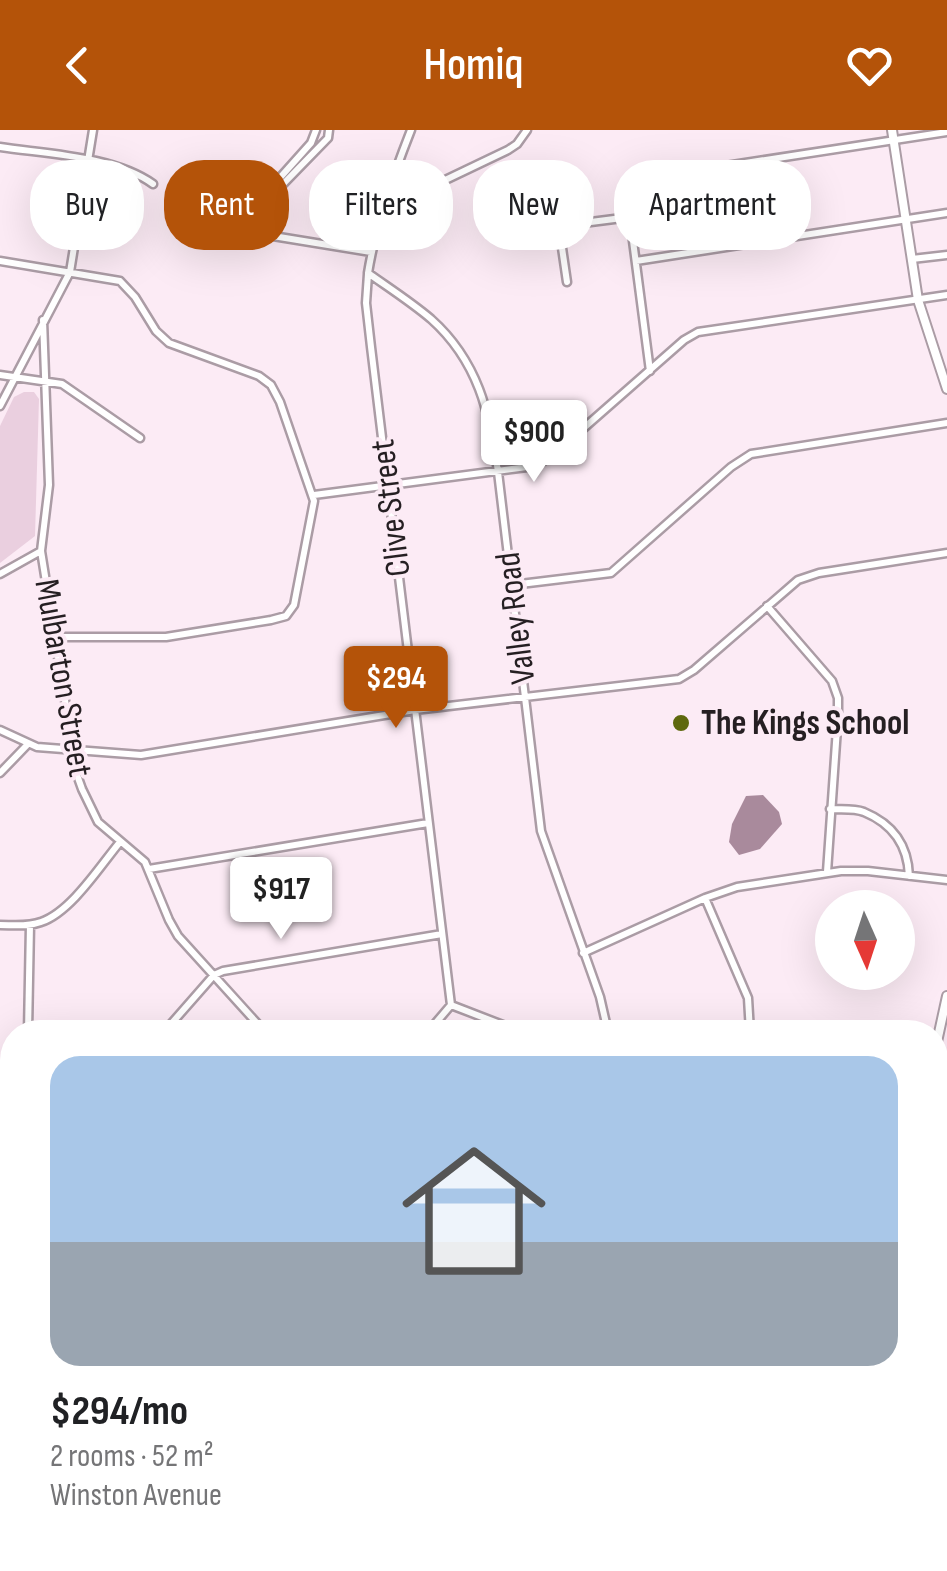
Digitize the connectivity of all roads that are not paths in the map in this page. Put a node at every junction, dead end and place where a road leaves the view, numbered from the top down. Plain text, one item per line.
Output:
1 (93, 130) edge
2 (316, 130) edge
3 (329, 130) edge
4 (411, 130) edge
5 (527, 130) edge
6 (947, 132) edge
7 (893, 135) edge
8 (0, 147) edge
9 (88, 160) joint
10 (400, 160) edge
11 (746, 160) edge
12 (289, 168) edge
13 (453, 177) edge
14 (144, 179) edge
15 (289, 179) edge
16 (153, 184) dead end
17 (947, 213) edge
18 (906, 219) junction
19 (614, 220) edge
20 (289, 239) edge
21 (74, 250) edge
22 (634, 250) edge
23 (371, 252) joint
24 (947, 255) edge
25 (912, 259) junction
26 (0, 261) edge
27 (636, 261) junction
28 (70, 272) junction
29 (368, 273) junction
30 (568, 282) dead end
31 (947, 295) edge
32 (918, 300) junction
33 (44, 320) junction
34 (650, 371) junction
35 (0, 374) edge
36 (14, 377) junction
37 (46, 382) junction
38 (947, 388) edge
39 (0, 406) edge
40 (947, 423) edge
41 (140, 438) dead end
42 (498, 472) junction
43 (388, 486) junction
44 (314, 495) junction
45 (42, 551) junction
46 (947, 553) edge
47 (0, 574) edge
48 (512, 585) junction
49 (767, 606) junction
50 (55, 637) junction
51 (525, 697) junction
52 (414, 710) junction
53 (0, 730) edge
54 (28, 744) junction
55 (74, 751) junction
56 (0, 773) edge
57 (830, 809) junction
58 (428, 823) junction
59 (120, 842) junction
60 (149, 869) junction
61 (828, 872) junction
62 (909, 876) junction
63 (947, 880) edge
64 (705, 898) junction
65 (0, 925) edge
66 (30, 925) junction
67 (442, 934) junction
68 (584, 952) junction
69 (214, 975) junction
70 (451, 1005) junction
71 (28, 1020) edge
72 (175, 1020) edge
73 (253, 1020) edge
74 (438, 1020) edge
75 (490, 1020) edge
76 (605, 1020) edge
77 (749, 1020) edge

1 - 9 street
2 - 12 street
3 - 15 street
4 - 10 street
5 - 13 street
6 - 7 street
7 - 11 street
7 - 18 street
8 - 9 street
14 - 16 street
17 - 18 street
18 - 25 street
18 - 27 street
19 - 30 street
20 - 23 street
21 - 28 street
22 - 27 street
23 - 29 street
24 - 25 street
25 - 32 street
26 - 28 street
27 - 34 street
28 - 33 street
28 - 44 street
29 - 42 street, Valley Road
29 - 43 street, Clive Street
31 - 32 street
32 - 34 street
32 - 38 street
33 - 36 street
33 - 37 street, Mulbarton Street
34 - 42 street
35 - 36 street
36 - 37 street
36 - 39 street
37 - 41 street
37 - 45 street, Mulbarton Street
40 - 48 street
42 - 43 street
42 - 48 street, Valley Road
43 - 44 street
43 - 52 street, Clive Street
44 - 50 street
45 - 47 street
45 - 50 street, Mulbarton Street
46 - 49 street
48 - 51 street, Valley Road
49 - 51 street
49 - 57 street
50 - 55 street, Mulbarton Street
51 - 52 street
51 - 68 street, Valley Road
52 - 55 street
52 - 58 street, Clive Street
53 - 54 street
54 - 55 street
54 - 56 street
55 - 59 street, Mulbarton Street
57 - 61 street
57 - 62 street
58 - 60 street
58 - 67 street, Clive Street
59 - 60 street, Mulbarton Street
59 - 66 street
60 - 69 street, Mulbarton Street
61 - 62 street
61 - 64 street
62 - 63 street
64 - 68 street
64 - 77 street
65 - 66 street
66 - 71 street
67 - 69 street
67 - 70 street, Clive Street
68 - 76 street, Valley Road
69 - 72 street
69 - 73 street, Mulbarton Street
70 - 74 street
70 - 75 street

